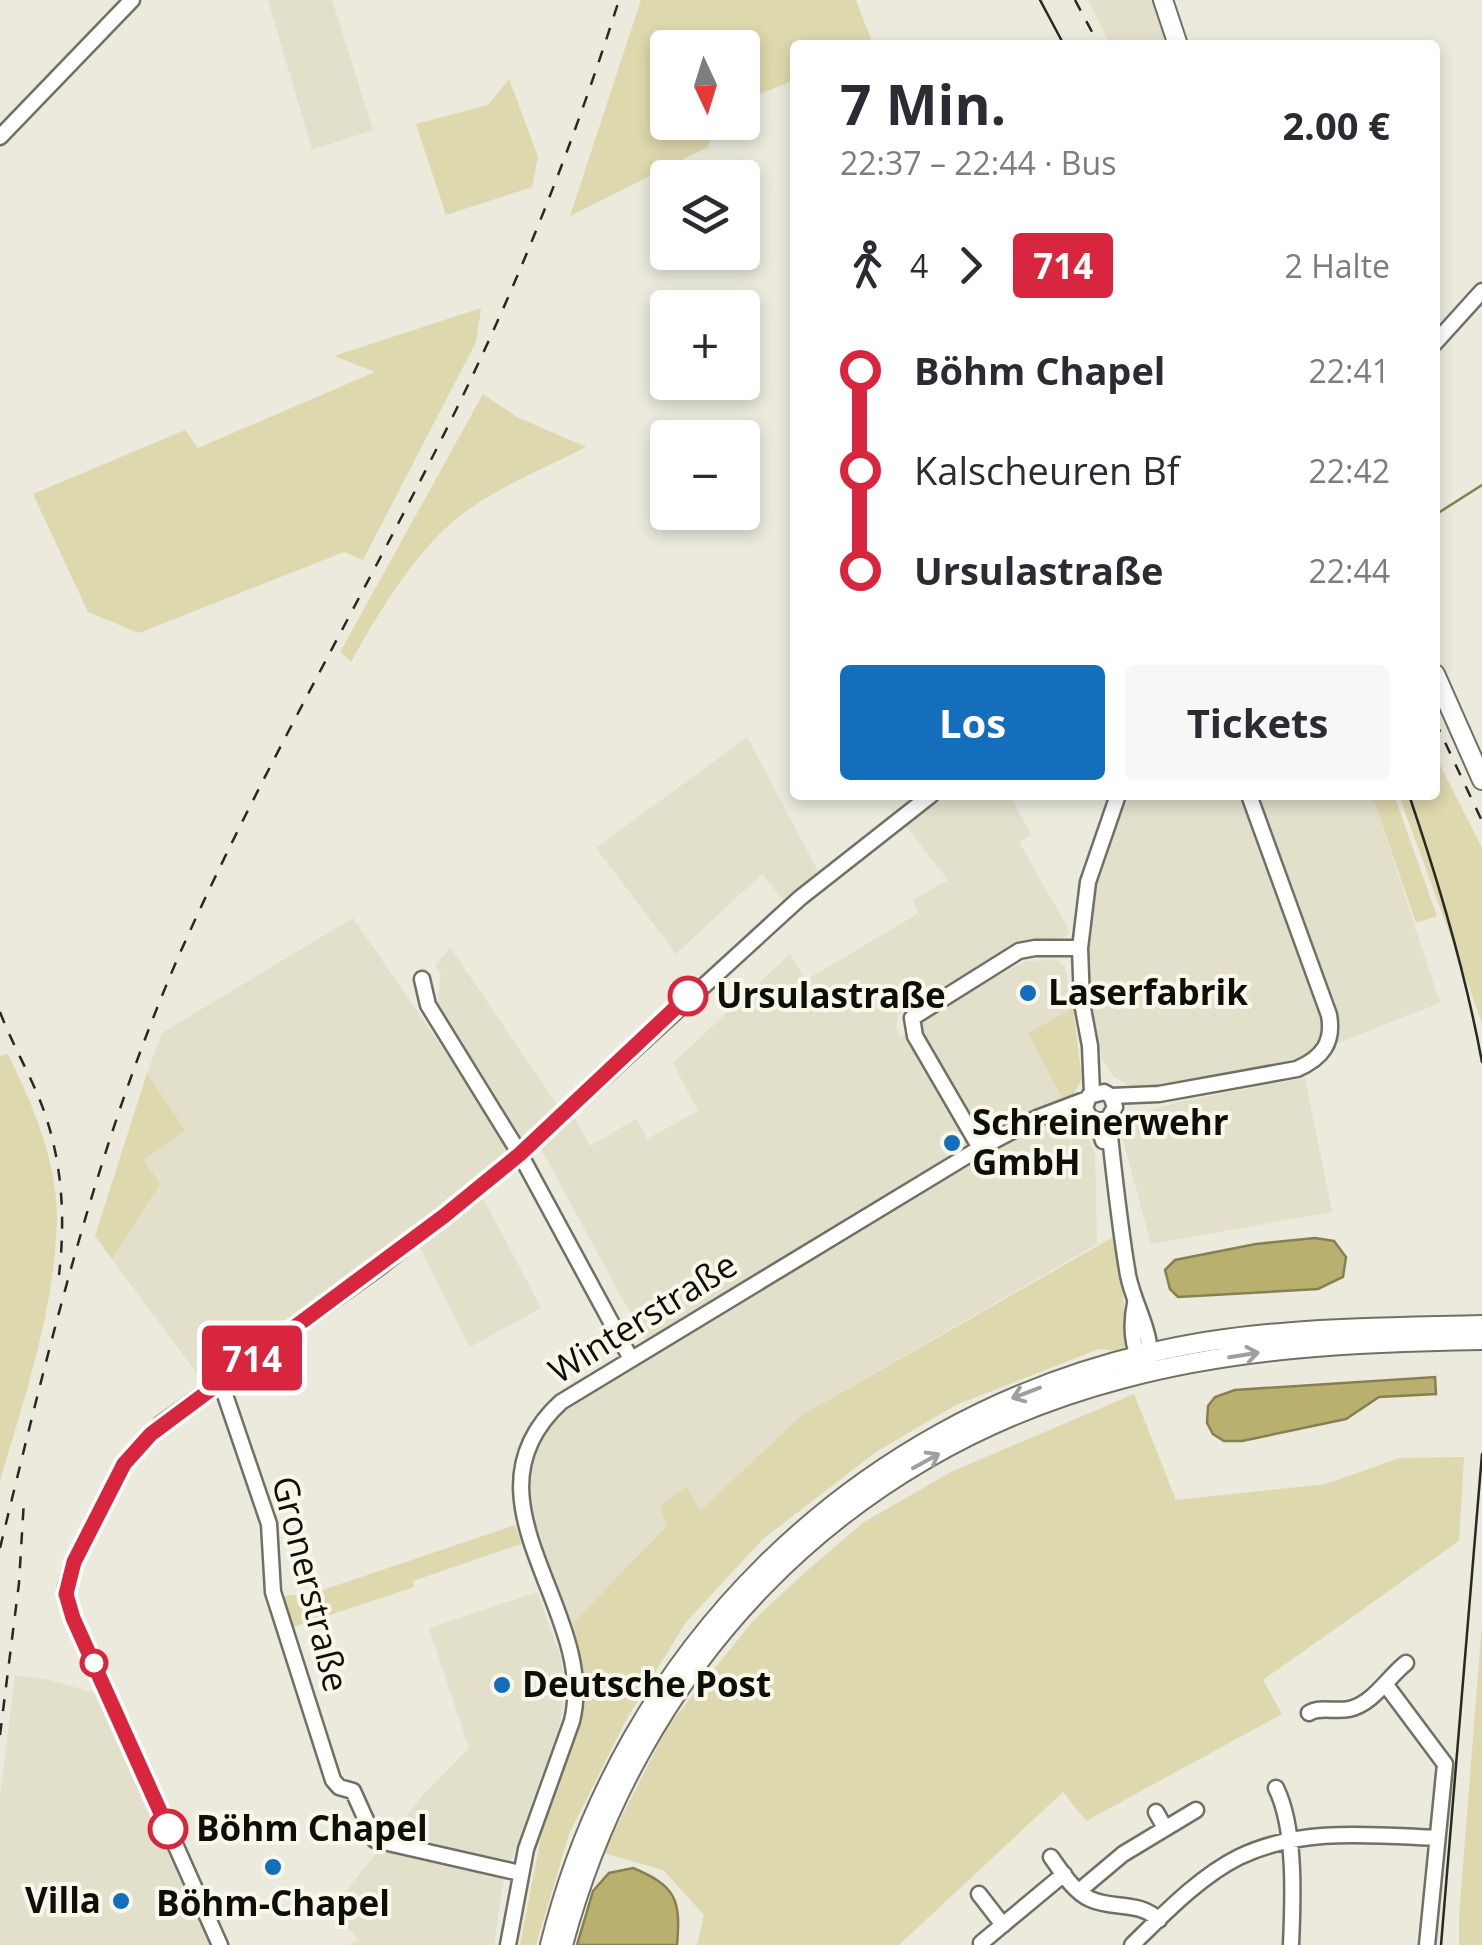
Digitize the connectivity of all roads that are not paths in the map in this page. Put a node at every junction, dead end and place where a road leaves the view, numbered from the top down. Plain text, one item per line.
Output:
1 (132, 0) edge
2 (1164, 0) edge
3 (1176, 40) edge
4 (0, 137) edge
5 (1482, 291) edge
6 (1440, 337) edge
7 (1440, 685) edge
8 (1482, 780) edge
9 (925, 800) edge
10 (1116, 800) edge
11 (1251, 800) edge
12 (1080, 948) junction
13 (422, 979) dead end
14 (1100, 1106) junction
15 (980, 1148) junction
16 (520, 1154) junction
17 (1482, 1325) edge
18 (1482, 1340) edge
19 (1144, 1354) junction
20 (631, 1359) junction
21 (1148, 1372) junction
22 (218, 1382) junction
23 (1406, 1663) dead end
24 (1386, 1685) junction
25 (1309, 1713) dead end
26 (1276, 1788) dead end
27 (1196, 1810) dead end
28 (1156, 1812) dead end
29 (1165, 1828) junction
30 (1436, 1838) junction
31 (1288, 1840) junction
32 (1051, 1858) dead end
33 (520, 1873) junction
34 (1064, 1874) junction
35 (1079, 1891) junction
36 (978, 1894) dead end
37 (1159, 1920) junction
38 (1003, 1924) junction
39 (981, 1943) edge
40 (220, 1945) edge
41 (508, 1945) edge
42 (550, 1945) edge
43 (563, 1945) edge
44 (1132, 1945) edge
45 (1291, 1945) edge
46 (1428, 1945) edge

1 - 4 street
2 - 3 main road
5 - 6 street
7 - 8 main road
9 - 16 street
10 - 12 street
11 - 14 street, Winterstraße
12 - 14 street
12 - 15 street
13 - 16 street
14 - 15 street, Winterstraße
14 - 19 street
15 - 20 street, Winterstraße
16 - 20 street
16 - 22 street
17 - 19 main road
21 -> 18 main road
19 - 21 street
19 -> 42 main road
20 - 33 street, Winterstraße
43 -> 21 main road
22 - 33 street, Gronerstraße
22 - 40 street
23 - 24 street
24 - 25 street
24 - 30 street
26 - 31 street
27 - 29 street
28 - 29 street
29 - 35 street
30 - 31 street
30 - 46 street
31 - 37 street
31 - 45 street
32 - 34 street
33 - 41 street, Winterstraße
34 - 35 street
34 - 38 street
35 - 37 street
36 - 38 street
37 - 44 street
38 - 39 street

